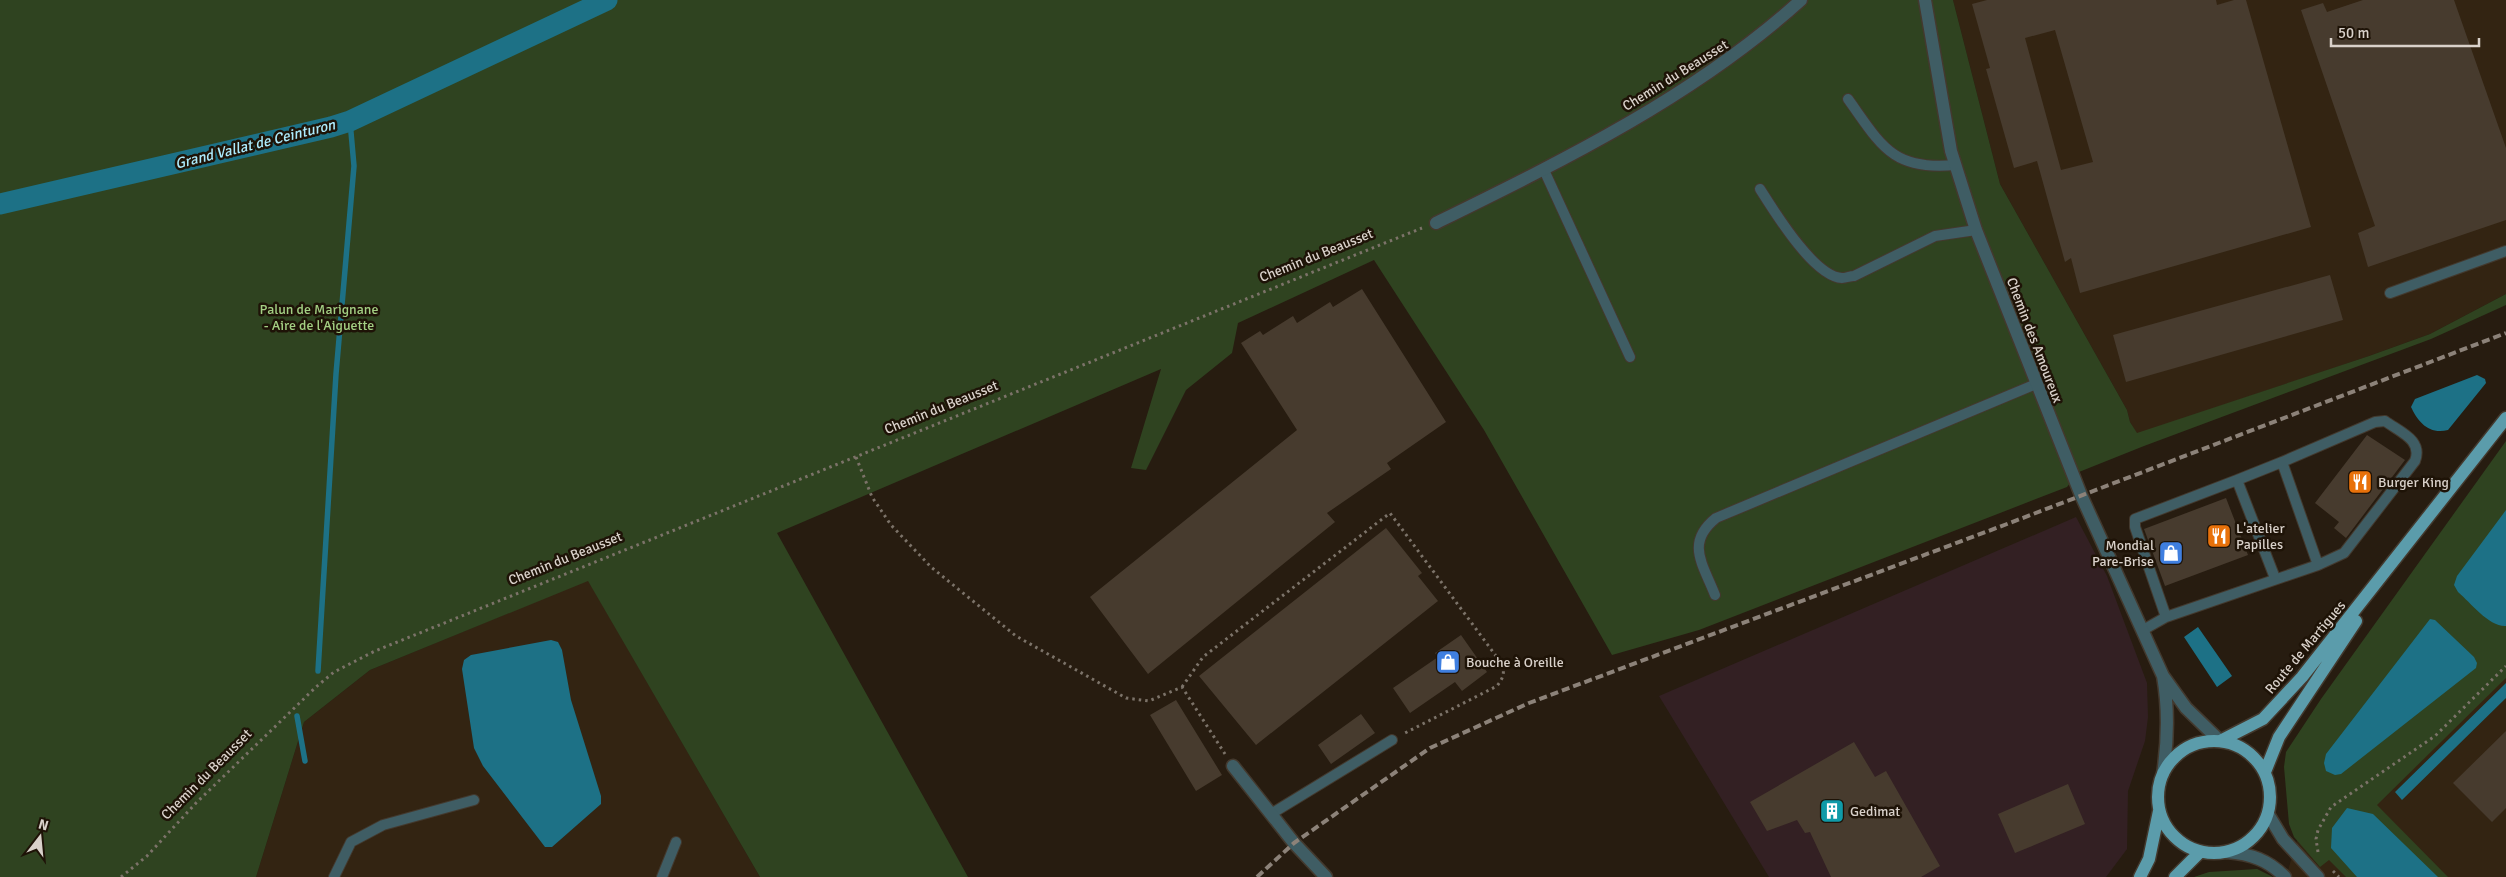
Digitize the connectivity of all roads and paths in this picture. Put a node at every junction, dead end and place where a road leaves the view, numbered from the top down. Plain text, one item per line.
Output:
1 (1801, 0) edge
2 (1925, 0) edge
3 (1848, 99) dead end
4 (1955, 165) junction
5 (1544, 170) junction
6 (1760, 188) dead end
7 (1436, 222) joint
8 (1976, 230) junction
9 (2506, 251) edge
10 (2390, 293) dead end
11 (1630, 357) dead end
12 (2036, 384) junction
13 (2506, 418) edge
14 (856, 457) junction
15 (2282, 462) junction
16 (2237, 480) junction
17 (2400, 555) junction
18 (2318, 565) junction
19 (2275, 578) junction
20 (1715, 595) dead end
21 (2166, 618) junction
22 (2144, 630) junction
23 (2506, 666) edge
24 (2163, 676) junction
25 (1182, 687) junction
26 (1392, 740) joint
27 (2220, 741) junction
28 (1233, 766) joint
29 (2265, 772) junction
30 (2163, 774) junction
31 (474, 800) dead end
32 (2159, 808) junction
33 (1271, 814) junction
34 (2268, 814) junction
35 (676, 842) dead end
36 (2200, 852) junction
37 (2227, 852) junction
38 (2320, 855) dead end
39 (2328, 866) dead end
40 (121, 877) edge
41 (334, 877) edge
42 (662, 877) edge
43 (1326, 877) edge
44 (2140, 877) edge
45 (2174, 877) edge
46 (2285, 877) edge
47 (2318, 877) edge
48 (2339, 877) edge

1 - 5 street, Chemin du Beausset
2 - 4 street, Chemin des Amoureux
3 - 4 lane
4 - 8 street, Chemin des Amoureux
5 - 7 street, Chemin du Beausset
5 - 11 lane
6 - 8 lane
7 - 14 path, Chemin du Beausset
8 - 12 street, Chemin des Amoureux
9 - 10 lane
12 - 20 lane
12 - 22 street, Chemin des Amoureux
13 - 17 main road, Route de Martigues
14 - 25 path
14 - 40 path, Chemin du Beausset
15 - 16 lane
15 - 18 lane
15 - 18 lane
16 - 19 lane
16 - 21 lane
17 - 27 main road, Route de Martigues
17 - 29 main road, Route de Martigues
18 - 19 lane
19 - 21 lane
21 - 22 lane
22 - 24 street, Chemin des Amoureux
23 - 38 path
24 - 27 street, Chemin des Amoureux
24 - 30 street, Chemin des Amoureux
25 - 26 path
25 - 28 path
26 - 33 lane
27 - 29 main road
27 - 30 main road
28 - 33 street
29 - 34 main road
30 - 32 main road
31 - 41 lane
32 - 36 main road
32 - 44 main road
33 - 43 street
34 - 37 main road
34 - 47 street
35 - 42 lane
36 - 37 main road
36 - 45 main road
37 - 46 street
39 - 48 path

